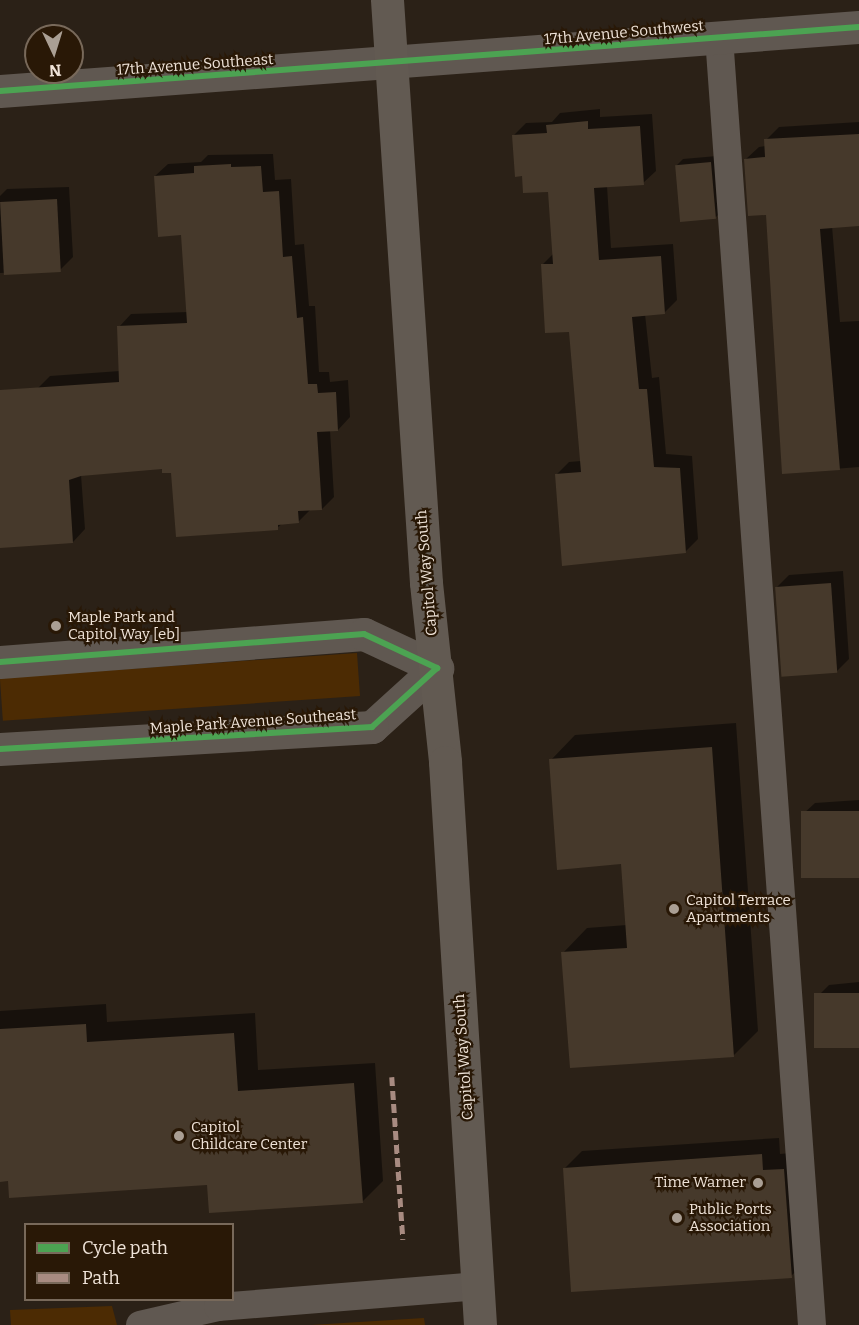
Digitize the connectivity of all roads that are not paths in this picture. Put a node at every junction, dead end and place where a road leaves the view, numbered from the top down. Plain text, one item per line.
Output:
1 (387, 0) edge
2 (859, 27) edge
3 (719, 37) junction
4 (391, 63) junction
5 (0, 91) edge
6 (0, 662) edge
7 (437, 668) junction
8 (0, 749) edge
9 (479, 1286) junction
10 (140, 1325) edge
11 (480, 1325) edge
12 (812, 1325) edge

1 - 4 main road, Capitol Way South
2 - 3 street, 17th Avenue Southwest
3 - 4 street, 17th Avenue Southwest
3 - 12 lane
4 - 5 street, 17th Avenue Southeast
4 - 7 main road, Capitol Way South
6 - 7 street
7 - 8 street, Maple Park Avenue Southeast
7 - 9 main road, Capitol Way South
9 - 10 lane
9 - 11 main road, Capitol Way South

